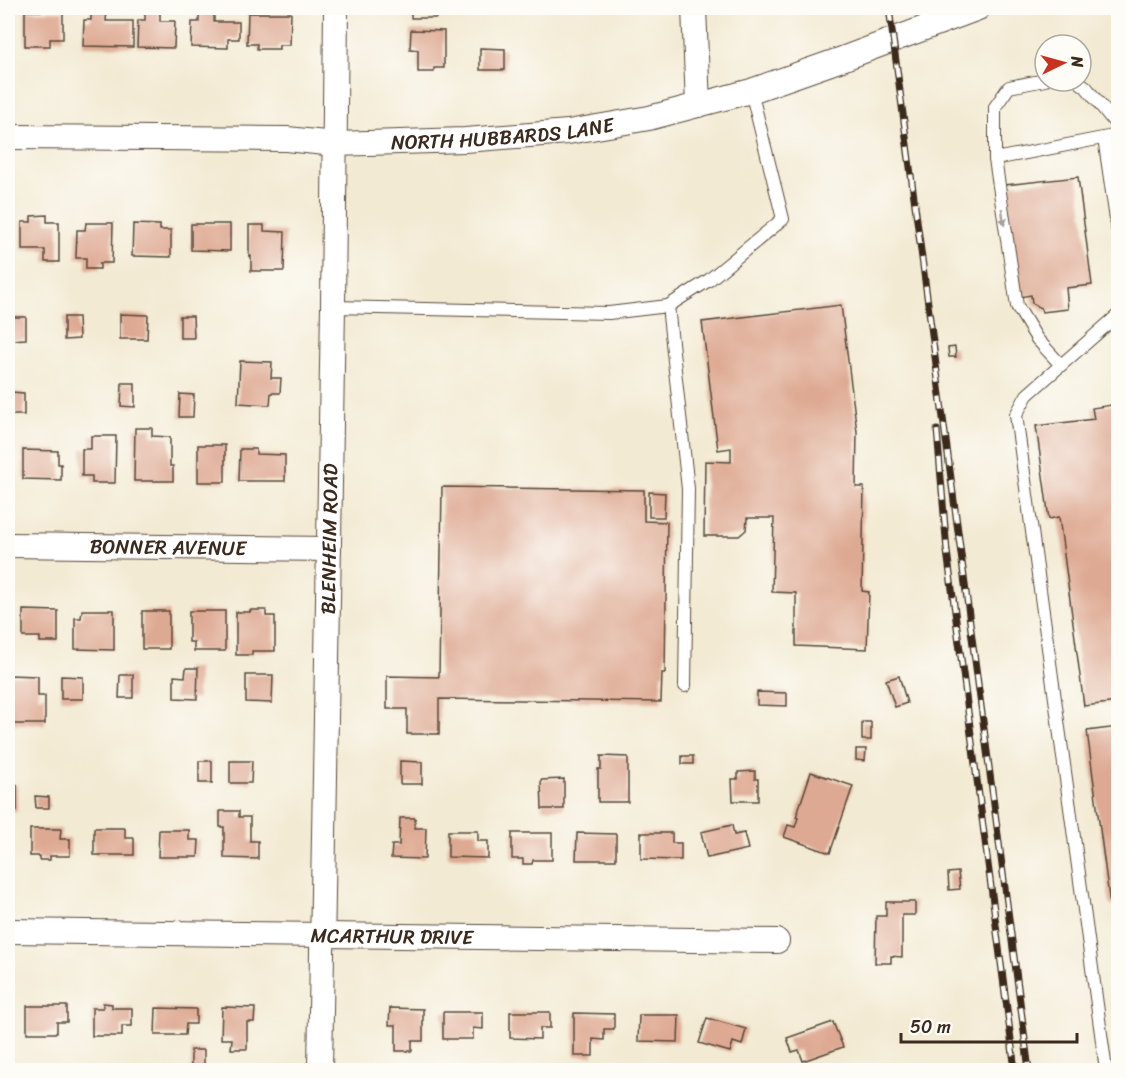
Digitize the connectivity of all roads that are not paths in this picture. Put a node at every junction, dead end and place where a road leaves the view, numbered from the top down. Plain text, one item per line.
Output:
1 (336, 8) edge
2 (694, 8) edge
3 (978, 8) edge
4 (1033, 82) edge
5 (751, 91) junction
6 (1091, 93) edge
7 (698, 105) junction
8 (1119, 127) edge
9 (1119, 135) edge
10 (8, 137) edge
11 (1104, 138) junction
12 (335, 144) junction
13 (995, 159) junction
14 (1119, 233) edge
15 (668, 306) junction
16 (333, 307) junction
17 (1119, 315) edge
18 (1061, 365) junction
19 (8, 545) edge
20 (330, 549) junction
21 (685, 686) dead end
22 (8, 931) edge
23 (323, 934) junction
24 (777, 941) dead end
25 (1119, 1070) edge
26 (321, 1071) edge
27 (1108, 1071) edge

1 - 12 street, BLENHEIM ROAD
2 - 7 street
3 - 5 street, NORTH HUBBARDS LANE
4 - 13 lane
5 - 7 street, NORTH HUBBARDS LANE
5 - 15 lane
6 - 8 lane
7 - 12 street, NORTH HUBBARDS LANE
9 - 11 lane
10 - 12 street, NORTH HUBBARDS LANE
11 - 13 lane
11 - 14 lane
12 - 16 street, BLENHEIM ROAD
13 -> 18 lane
15 - 16 lane
15 - 21 lane
16 - 20 street, BLENHEIM ROAD
17 - 18 lane
18 - 27 lane
19 - 20 street, BONNER AVENUE
20 - 23 street, BLENHEIM ROAD
22 - 23 street, MCARTHUR DRIVE
23 - 24 street, MCARTHUR DRIVE
23 - 26 street, BLENHEIM ROAD
25 - 27 lane

